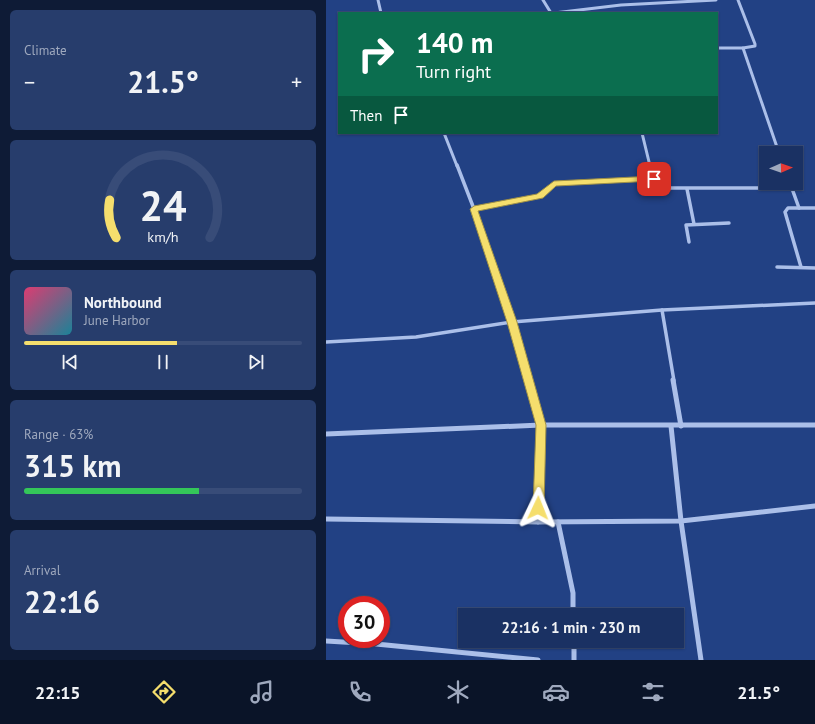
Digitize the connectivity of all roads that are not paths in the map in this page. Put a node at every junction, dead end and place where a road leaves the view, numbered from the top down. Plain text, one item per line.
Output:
1 (378, 0) edge
2 (543, 0) edge
3 (716, 0) edge
4 (738, 0) edge
5 (381, 12) edge
6 (551, 12) edge
7 (561, 12) edge
8 (718, 48) edge
9 (743, 48) junction
10 (444, 134) edge
11 (642, 134) edge
12 (777, 146) edge
13 (654, 179) junction
14 (759, 188) edge
15 (687, 189) junction
16 (793, 190) edge
17 (799, 208) junction
18 (815, 208) edge
19 (474, 209) junction
20 (729, 223) dead end
21 (694, 224) junction
22 (689, 242) dead end
23 (777, 267) dead end
24 (801, 268) junction
25 (815, 268) edge
26 (815, 303) edge
27 (662, 310) junction
28 (512, 322) junction
29 (326, 342) edge
30 (541, 425) junction
31 (815, 425) edge
32 (671, 426) junction
33 (681, 426) junction
34 (326, 434) edge
35 (815, 506) edge
36 (326, 519) edge
37 (681, 521) junction
38 (538, 522) junction
39 (558, 522) junction
40 (574, 608) edge
41 (326, 641) edge
42 (574, 648) edge
43 (538, 660) edge
44 (574, 660) edge
45 (701, 660) edge

1 - 5 street
2 - 6 street
3 - 7 street
4 - 9 street
8 - 9 street
9 - 12 street
10 - 19 street
11 - 13 street
13 - 15 street
13 - 19 street
14 - 15 street
15 - 21 street
16 - 17 street
17 - 18 street
17 - 24 street
19 - 28 street
20 - 21 street
21 - 22 street
23 - 24 street
24 - 25 street
26 - 27 street
27 - 28 street
27 - 33 street
28 - 29 street
28 - 30 street
30 - 32 street
30 - 34 street
30 - 38 street
31 - 33 street
32 - 33 street
32 - 37 street
35 - 37 street
36 - 38 street
37 - 39 street
37 - 45 street
38 - 39 street
39 - 40 street
41 - 43 street
42 - 44 street

